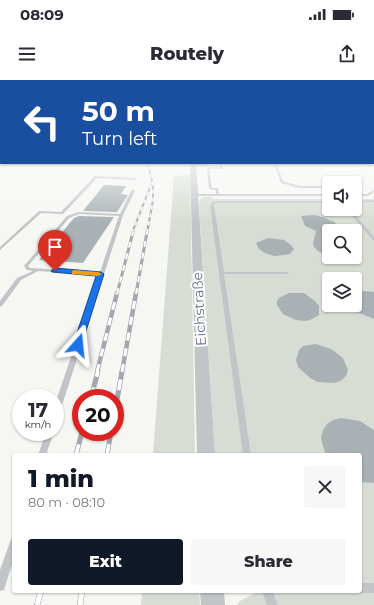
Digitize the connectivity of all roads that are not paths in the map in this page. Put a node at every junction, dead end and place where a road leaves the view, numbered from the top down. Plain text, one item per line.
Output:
1 (193, 174) edge
2 (209, 174) edge
3 (279, 174) edge
4 (135, 179) dead end
5 (322, 187) edge
6 (133, 191) dead end
7 (374, 191) edge
8 (194, 195) junction
9 (218, 195) junction
10 (322, 195) edge
11 (362, 195) edge
12 (374, 201) edge
13 (322, 202) edge
14 (362, 202) edge
15 (121, 215) junction
16 (354, 216) edge
17 (374, 239) edge
18 (0, 249) edge
19 (40, 270) junction
20 (221, 273) junction
21 (287, 273) dead end
22 (101, 274) junction
23 (0, 305) edge
24 (63, 389) edge
25 (47, 441) edge
26 (43, 453) edge
27 (206, 453) edge
28 (247, 453) edge
29 (12, 548) edge
30 (0, 586) edge
31 (362, 588) edge
32 (374, 588) edge
33 (212, 593) edge
34 (268, 593) edge
35 (213, 605) edge
36 (274, 605) edge

1 - 8 street, Eichstraße
2 - 9 lane
3 - 5 lane
4 - 18 lane
6 - 15 lane
7 - 11 lane
8 - 9 lane
8 - 27 street, Eichstraße
9 - 10 lane
12 - 14 lane
13 - 20 lane
15 - 19 lane
15 - 22 lane
16 - 17 lane
19 - 22 lane
19 - 23 lane
20 - 21 lane
20 - 28 lane
22 - 24 lane
25 - 26 lane
29 - 30 lane
31 - 32 lane
33 - 35 street
34 - 36 lane

